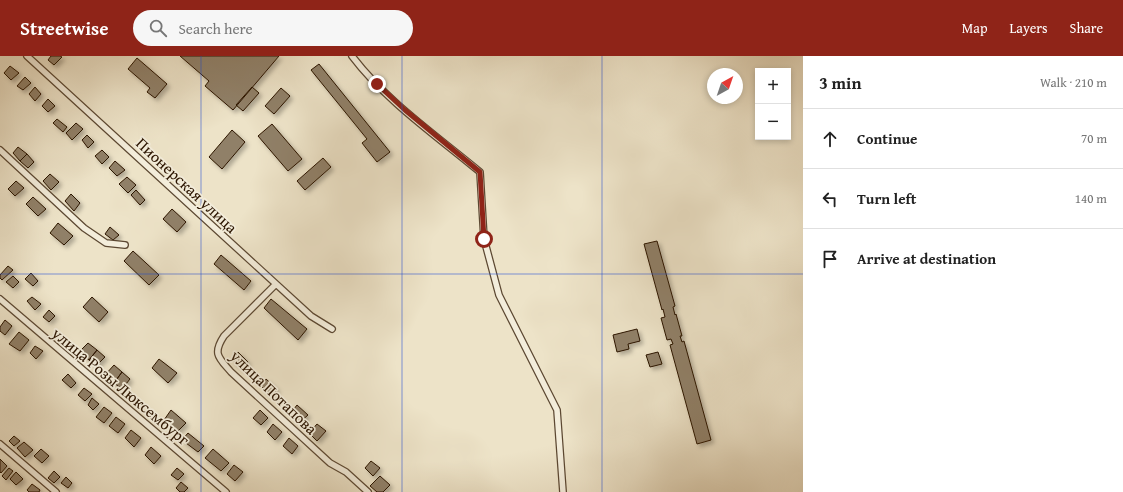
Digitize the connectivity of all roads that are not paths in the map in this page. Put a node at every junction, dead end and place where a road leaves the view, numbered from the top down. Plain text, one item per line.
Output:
1 (27, 56) edge
2 (352, 56) edge
3 (0, 150) edge
4 (125, 245) dead end
5 (276, 284) junction
6 (0, 299) edge
7 (332, 329) dead end
8 (0, 444) edge
9 (56, 492) edge
10 (226, 492) edge
11 (368, 492) edge
12 (563, 492) edge

1 - 5 street, Пионерская улица
2 - 12 street
3 - 4 street
5 - 7 street, Пионерская улица
5 - 11 street, улица Потапова
6 - 10 street, улица Розы Люксембург
8 - 9 street

